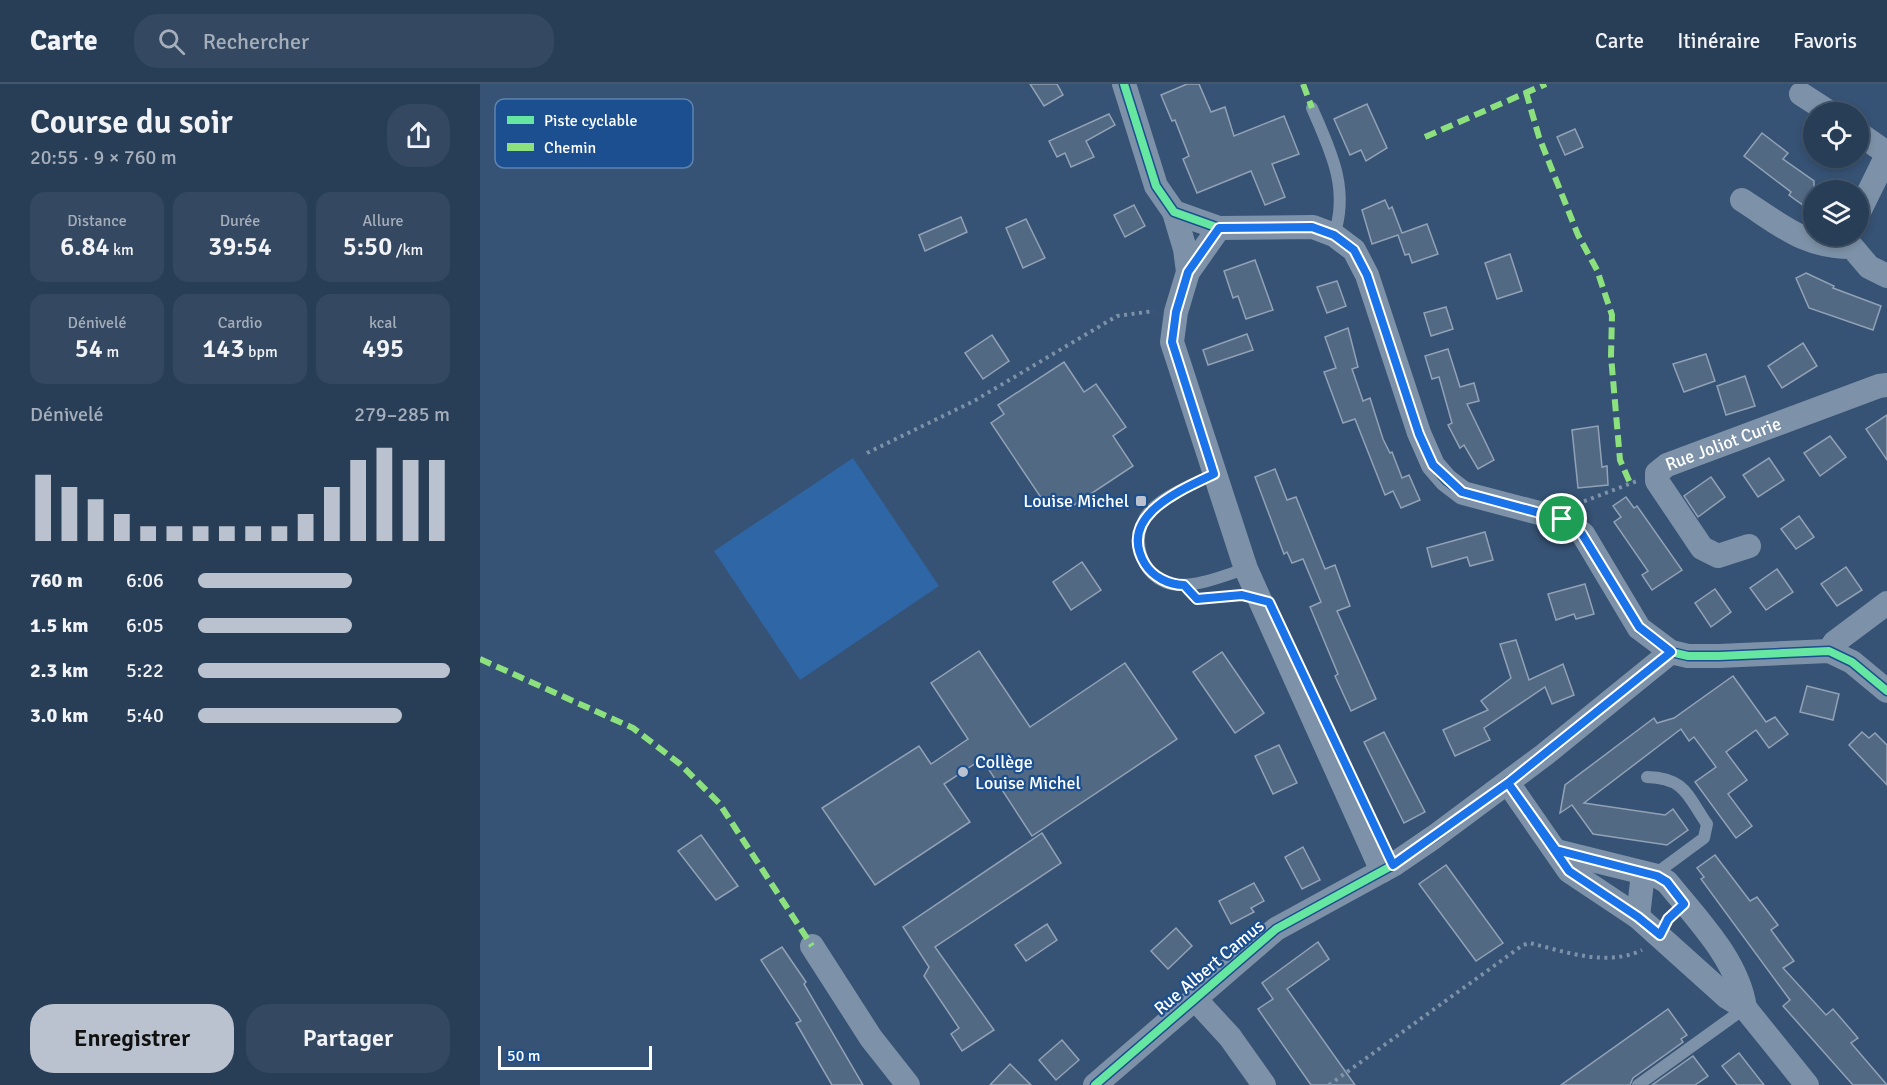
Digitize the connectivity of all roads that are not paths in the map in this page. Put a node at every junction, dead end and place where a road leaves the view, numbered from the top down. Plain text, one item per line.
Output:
1 (1124, 84) edge
2 (1801, 94) dead end
3 (1813, 102) edge
4 (1312, 108) dead end
5 (1869, 141) edge
6 (1887, 154) edge
7 (1869, 191) edge
8 (1742, 200) dead end
9 (1174, 212) junction
10 (1219, 228) junction
11 (1334, 235) junction
12 (1803, 239) edge
13 (1855, 246) edge
14 (1188, 272) junction
15 (1887, 276) edge
16 (1887, 386) edge
17 (1214, 474) junction
18 (1749, 546) dead end
19 (1246, 568) junction
20 (1887, 603) edge
21 (1829, 651) junction
22 (1671, 652) junction
23 (1887, 691) edge
24 (1647, 777) dead end
25 (1508, 783) junction
26 (1556, 850) junction
27 (1382, 871) junction
28 (1650, 874) junction
29 (1638, 917) junction
30 (812, 946) dead end
31 (1194, 998) junction
32 (1745, 1008) junction
33 (908, 1085) edge
34 (1095, 1085) edge
35 (1264, 1085) edge
36 (1638, 1085) edge
37 (1808, 1085) edge

1 - 9 street
2 - 3 street
4 - 11 lane
5 - 6 street
6 - 7 street
8 - 12 street
9 - 10 street
9 - 14 street
10 - 11 street
10 - 14 street
11 - 22 street
13 - 15 street
14 - 17 street
16 - 18 street, Rue Joliot Curie
17 - 19 street
17 - 19 lane
19 - 27 street
20 - 21 street
21 - 22 street
21 - 23 street
22 - 25 street, Rue Albert Camus
24 - 28 lane
25 - 26 street
25 - 27 street, Rue Albert Camus
26 - 28 street
26 - 29 street
27 - 31 street, Rue Albert Camus
28 - 29 street
28 - 32 street
29 - 32 street
30 - 33 street
31 - 34 street, Rue Albert Camus
31 - 35 street
32 - 36 lane
32 - 37 street

